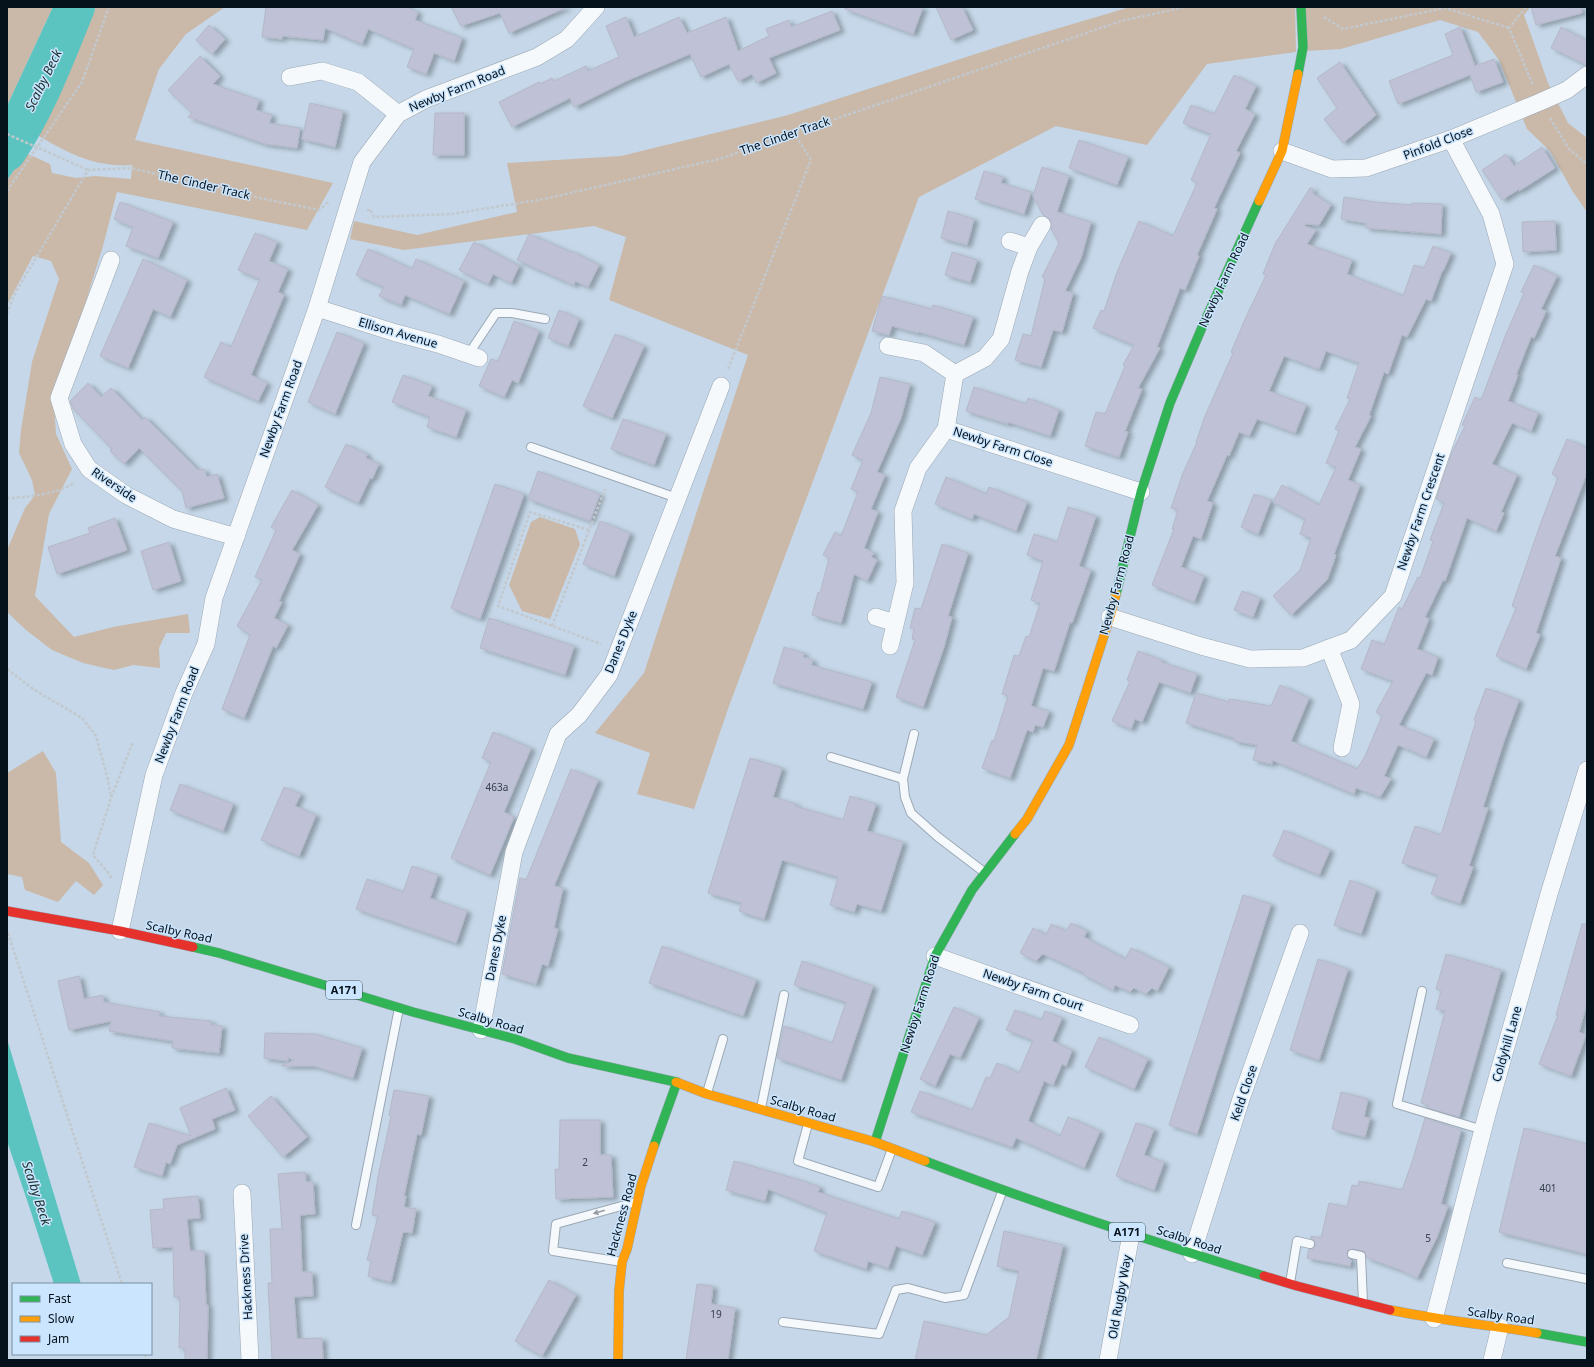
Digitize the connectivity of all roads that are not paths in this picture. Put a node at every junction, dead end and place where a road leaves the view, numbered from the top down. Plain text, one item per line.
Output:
1 (596, 7) edge
2 (1302, 10) edge
3 (1587, 75) edge
4 (290, 77) dead end
5 (398, 114) junction
6 (1451, 139) junction
7 (1282, 151) junction
8 (1042, 225) dead end
9 (1010, 241) dead end
10 (1029, 247) junction
11 (111, 260) dead end
12 (317, 308) junction
13 (545, 319) dead end
14 (888, 346) dead end
15 (474, 356) joint
16 (955, 374) junction
17 (721, 386) road end
18 (946, 429) junction
19 (531, 447) dead end
20 (1141, 492) junction
21 (677, 498) junction
22 (236, 537) junction
23 (876, 617) dead end
24 (1110, 617) junction
25 (895, 623) junction
26 (890, 646) dead end
27 (1329, 648) junction
28 (914, 734) dead end
29 (1342, 748) dead end
30 (831, 757) dead end
31 (1587, 770) edge
32 (903, 779) junction
33 (985, 873) junction
34 (7, 911) edge
35 (120, 931) junction
36 (1300, 933) dead end
37 (935, 956) junction
38 (1422, 991) dead end
39 (784, 995) dead end
40 (399, 1007) junction
41 (1130, 1025) dead end
42 (481, 1030) junction
43 (723, 1039) dead end
44 (677, 1082) junction
45 (707, 1094) junction
46 (761, 1109) junction
47 (809, 1123) junction
48 (1483, 1130) junction
49 (875, 1142) junction
50 (892, 1148) junction
51 (1003, 1191) junction
52 (242, 1193) dead end
53 (637, 1202) junction
54 (356, 1224) dead end
55 (1131, 1234) junction
56 (1310, 1244) dead end
57 (1192, 1254) junction
58 (1352, 1254) dead end
59 (622, 1262) junction
60 (1507, 1263) dead end
61 (1587, 1279) edge
62 (1290, 1284) junction
63 (1363, 1304) junction
64 (1434, 1319) junction
65 (783, 1322) dead end
66 (1500, 1327) junction
67 (1587, 1342) edge
68 (250, 1360) edge
69 (618, 1360) edge
70 (1108, 1360) edge
71 (1492, 1360) edge

1 - 5 street, Newby Farm Road
2 - 7 main road, Newby Farm Road
3 - 6 street, Pinfold Close
4 - 5 street
5 - 12 street, Newby Farm Road
6 - 7 street, Pinfold Close
6 - 27 street, Newby Farm Crescent
7 - 20 main road, Newby Farm Road
8 - 10 street
9 - 10 street
10 - 16 street
11 - 22 street, Riverside
12 - 15 street, Ellison Avenue
12 - 22 street, Newby Farm Road
13 - 15 lane
14 - 16 street
16 - 18 street
17 - 21 street, Danes Dyke
18 - 20 street, Newby Farm Close
18 - 25 street, Newby Farm Close
19 - 21 lane
20 - 24 main road, Newby Farm Road
21 - 42 street, Danes Dyke
22 - 35 street, Newby Farm Road
23 - 25 street
24 - 27 street, Newby Farm Crescent
24 - 33 main road, Newby Farm Road
25 - 26 street, Newby Farm Close
27 - 29 street
28 - 32 lane
30 - 32 lane
31 - 48 street, Coldyhill Lane
32 - 33 lane
33 - 37 main road, Newby Farm Road
34 - 35 main road, Scalby Road / A171
35 - 40 main road, Scalby Road / A171
36 - 57 street, Keld Close
37 - 41 street, Newby Farm Court
37 - 49 main road, Newby Farm Road
38 - 48 lane
39 - 46 lane
40 - 42 main road, Scalby Road / A171
40 - 54 lane
42 - 44 main road, Scalby Road / A171
43 - 45 lane
44 - 45 main road, Scalby Road / A171
44 - 53 main road, Hackness Road
45 - 46 main road, Scalby Road / A171
46 - 47 main road, Scalby Road / A171
47 - 49 main road, Scalby Road / A171
47 - 50 lane
48 - 64 street, Coldyhill Lane
49 - 50 main road, Scalby Road / A171
50 - 51 main road, Scalby Road / A171
51 - 55 main road, Scalby Road / A171
51 - 65 lane
52 - 68 street, Hackness Drive
53 - 59 main road, Hackness Road
53 -> 59 lane
55 - 57 main road, Scalby Road / A171
55 - 70 street, Old Rugby Way
56 - 62 lane
57 - 62 main road, Scalby Road / A171
58 - 63 lane
59 - 69 main road, Hackness Road
60 - 61 lane
62 - 63 main road, Scalby Road / A171
63 - 64 main road, Scalby Road / A171
64 - 66 main road, Scalby Road / A171
66 - 67 main road, Scalby Road / A171
66 - 71 street

